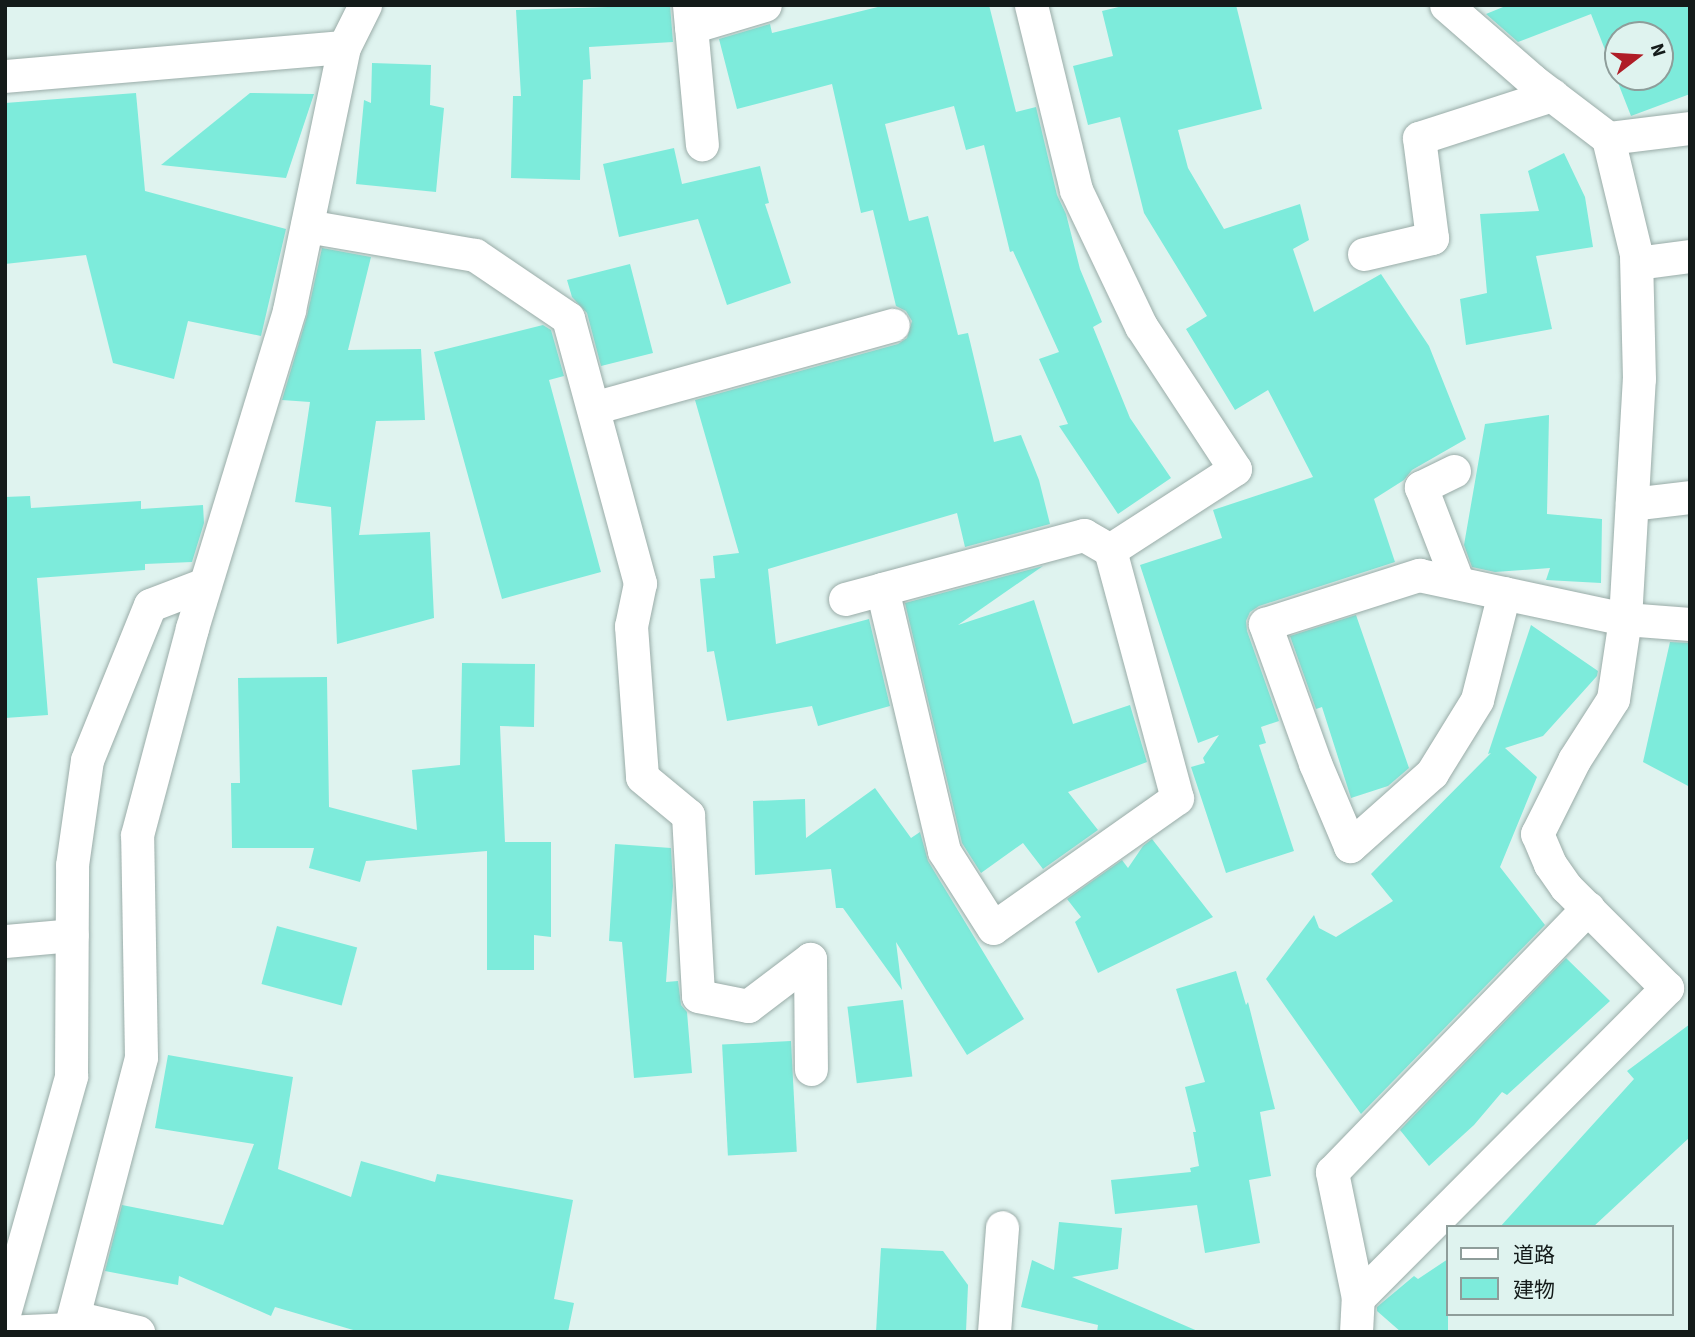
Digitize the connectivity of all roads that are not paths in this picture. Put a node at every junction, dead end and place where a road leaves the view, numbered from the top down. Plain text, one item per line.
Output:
1 (365, 5) edge
2 (765, 5) edge
3 (1031, 5) edge
4 (1446, 5) edge
5 (690, 16) edge
6 (344, 47) junction
7 (5, 76) edge
8 (1552, 95) junction
9 (1690, 128) edge
10 (1608, 138) junction
11 (702, 144) dead end
12 (307, 226) junction
13 (1364, 254) dead end
14 (1690, 256) edge
15 (1637, 263) junction
16 (893, 325) dead end
17 (593, 408) junction
18 (1454, 471) dead end
19 (1690, 497) edge
20 (1632, 504) junction
21 (1110, 550) junction
22 (1458, 583) junction
23 (205, 584) junction
24 (882, 589) junction
25 (1504, 593) junction
26 (845, 599) dead end
27 (1625, 619) junction
28 (1690, 624) edge
29 (1588, 908) junction
30 (72, 935) junction
31 (5, 941) edge
32 (1678, 993) edge
33 (811, 1069) dead end
34 (1002, 1227) dead end
35 (1358, 1298) junction
36 (5, 1310) edge
37 (71, 1326) edge
38 (5, 1332) edge
39 (138, 1332) edge
40 (994, 1332) edge
41 (1356, 1332) edge

1 - 6 street
2 - 5 street
3 - 21 street
4 - 8 street
5 - 11 street
6 - 7 street
6 - 12 street
8 - 10 street
8 - 13 street
9 - 10 street
10 - 15 street
12 - 17 street
12 - 23 street
14 - 15 street
15 - 20 street
16 - 17 street
17 - 33 street
18 - 22 street
19 - 20 street
20 - 27 street
21 - 24 street
21 - 24 street
22 - 25 street
22 - 25 street
23 - 30 street
23 - 37 street
24 - 26 street
25 - 27 street
27 - 28 street
27 - 29 street
29 - 32 street
29 - 35 street
30 - 31 street
30 - 36 street
32 - 35 street
34 - 40 street
35 - 41 street
37 - 38 street
37 - 39 street

